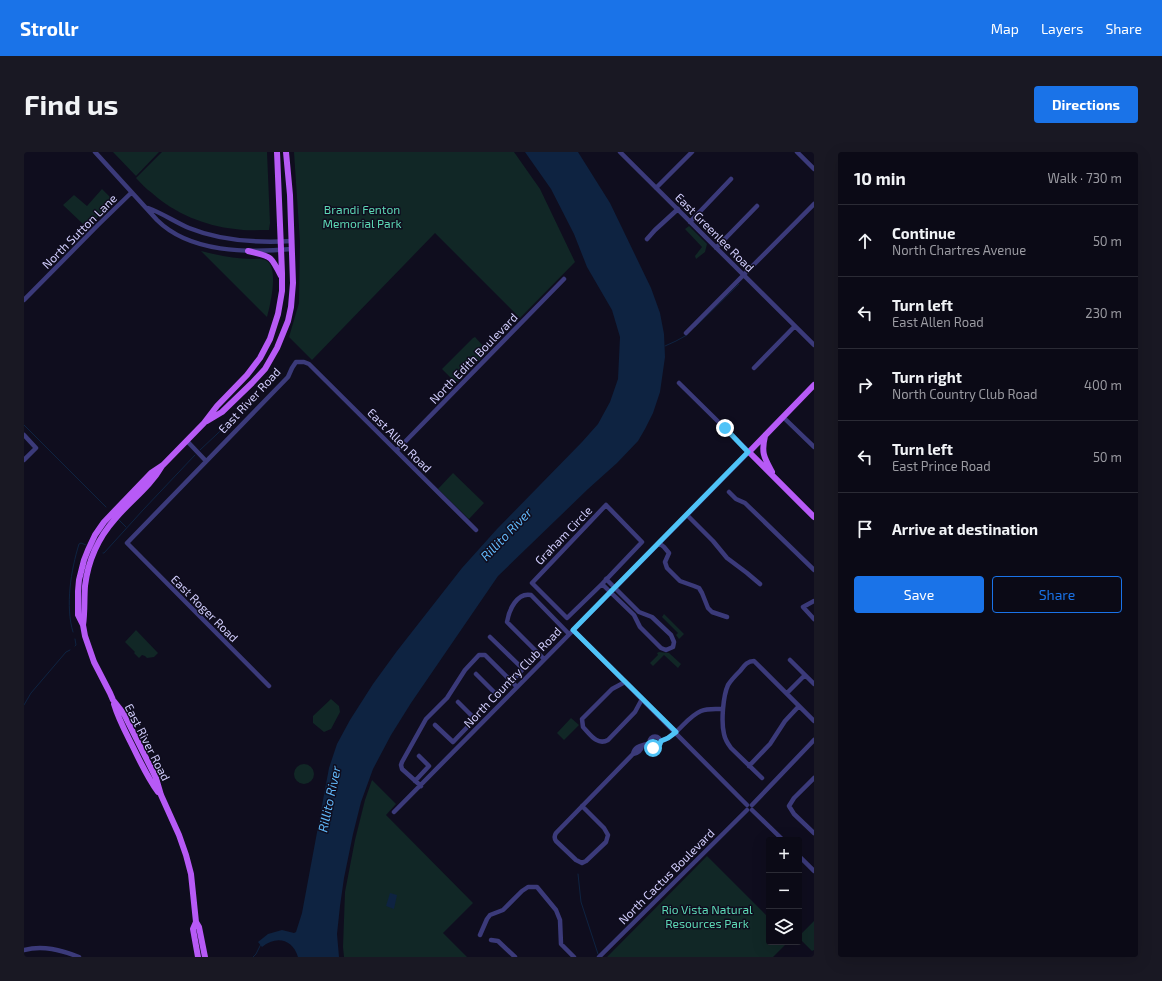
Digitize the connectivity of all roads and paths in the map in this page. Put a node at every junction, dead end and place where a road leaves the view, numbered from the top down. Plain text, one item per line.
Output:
1 (95, 152) edge
2 (277, 152) edge
3 (286, 152) edge
4 (620, 152) edge
5 (692, 152) edge
6 (797, 152) edge
7 (813, 167) edge
8 (731, 179) dead end
9 (656, 188) junction
10 (131, 193) junction
11 (814, 204) edge
12 (757, 206) dead end
13 (147, 208) junction
14 (678, 210) junction
15 (690, 222) junction
16 (647, 239) dead end
17 (281, 241) junction
18 (292, 241) junction
19 (716, 248) junction
20 (292, 249) junction
21 (281, 250) junction
22 (248, 251) junction
23 (744, 275) junction
24 (282, 278) junction
25 (564, 279) dead end
26 (24, 300) edge
27 (795, 326) junction
28 (686, 333) dead end
29 (814, 345) edge
30 (309, 364) joint
31 (754, 368) dead end
32 (679, 383) dead end
33 (814, 385) edge
34 (783, 417) junction
35 (204, 423) junction
36 (766, 434) junction
37 (24, 435) edge
38 (187, 441) junction
39 (814, 447) edge
40 (397, 450) junction
41 (748, 452) junction
42 (24, 460) edge
43 (206, 461) junction
44 (774, 477) junction
45 (729, 492) dead end
46 (687, 515) junction
47 (814, 517) edge
48 (476, 530) dead end
49 (127, 543) joint
50 (659, 543) junction
51 (814, 570) edge
52 (606, 579) junction
53 (602, 584) junction
54 (760, 584) dead end
55 (615, 588) junction
56 (611, 592) junction
57 (814, 601) edge
58 (727, 617) dead end
59 (814, 619) edge
60 (573, 630) junction
61 (569, 634) junction
62 (490, 636) dead end
63 (544, 660) junction
64 (790, 660) dead end
65 (476, 674) dead end
66 (805, 675) junction
67 (511, 682) junction
68 (625, 682) junction
69 (814, 684) edge
70 (269, 686) dead end
71 (517, 687) junction
72 (787, 693) junction
73 (642, 699) junction
74 (458, 702) dead end
75 (799, 706) junction
76 (723, 708) junction
77 (814, 721) edge
78 (436, 725) dead end
79 (463, 731) junction
80 (676, 732) junction
81 (468, 737) junction
82 (814, 740) edge
83 (661, 741) junction
84 (650, 743) junction
85 (418, 756) dead end
86 (749, 766) junction
87 (762, 778) dead end
88 (814, 778) edge
89 (415, 781) junction
90 (421, 786) junction
91 (582, 806) junction
92 (750, 807) junction
93 (394, 812) dead end
94 (814, 834) edge
95 (780, 837) edge
96 (802, 859) edge
97 (814, 871) edge
98 (196, 922) junction
99 (480, 936) dead end
100 (491, 940) dead end
101 (24, 950) edge
102 (79, 957) edge
103 (198, 957) edge
104 (205, 957) edge
105 (515, 957) edge
106 (574, 957) edge
107 (599, 957) edge

1 - 10 street
2 - 17 main road, East River Road
3 - 18 main road, East River Road
4 - 9 street, East Greenlee Road
5 - 9 street
6 - 7 street
8 - 15 street
9 - 14 street, East Greenlee Road
10 - 13 street
10 - 26 street, North Sutton Lane
11 - 23 street
12 - 19 street
13 - 17 street
13 - 22 street
14 - 15 street, East Greenlee Road
14 - 16 street
15 - 19 street, East Greenlee Road
17 - 18 street
17 - 21 main road, East River Road
18 - 20 main road, East River Road
19 - 23 street, East Greenlee Road
20 - 21 street
20 - 35 main road, East River Road
21 - 22 street
21 - 24 main road, East River Road
22 - 24 main road
23 - 27 street, East Greenlee Road
23 - 28 street
24 - 35 main road, East River Road
25 - 40 street, North Edith Boulevard
27 - 29 street, East Greenlee Road
27 - 31 street
30 - 40 street, East Allen Road
30 - 43 street, East River Road
32 - 41 street
33 - 34 main road, North Country Club Road
34 - 36 main road, North Country Club Road
34 - 39 street
35 - 38 main road, East River Road
36 - 41 main road, North Country Club Road
36 - 44 main road
37 - 42 street
38 - 43 street
38 - 98 main road, East River Road
40 - 48 street, East Allen Road
41 - 44 main road
41 - 46 street, North Country Club Road
43 - 49 street, East River Road
44 - 47 main road
45 - 51 street
46 - 50 street, North Country Club Road
46 - 54 street
49 - 70 street, East Roger Road
50 - 55 street, North Country Club Road
50 - 58 street
52 - 53 street, Graham Circle
52 - 53 street, Graham Circle
52 - 55 street
53 - 56 street
55 - 56 street, North Country Club Road
55 - 56 street
56 - 60 street, North Country Club Road
57 - 59 street
60 - 61 street, North Country Club Road
60 - 68 street
61 - 63 street, North Country Club Road
61 - 63 street
62 - 67 street
63 - 71 street, North Country Club Road
64 - 66 street
65 - 67 street
66 - 69 street
66 - 72 street
67 - 71 street
67 - 89 street
68 - 73 street
68 - 73 street
71 - 81 street, North Country Club Road
72 - 75 street
72 - 76 street
73 - 80 street
74 - 79 street
75 - 77 street
75 - 86 street
76 - 80 street
76 - 86 street
78 - 79 street
79 - 81 street
80 - 83 street
80 - 92 street
81 - 90 street, North Country Club Road
82 - 92 street, North Cactus Boulevard
83 - 84 street
83 - 84 street
84 - 91 street
85 - 89 street
86 - 87 street
88 - 94 street
89 - 90 street
90 - 93 street, North Country Club Road
91 - 91 street
92 - 95 street
92 - 107 street, North Cactus Boulevard
96 - 97 street
98 - 103 main road, East River Road
98 - 104 main road, East River Road
99 - 106 street
100 - 105 street
101 - 102 street

